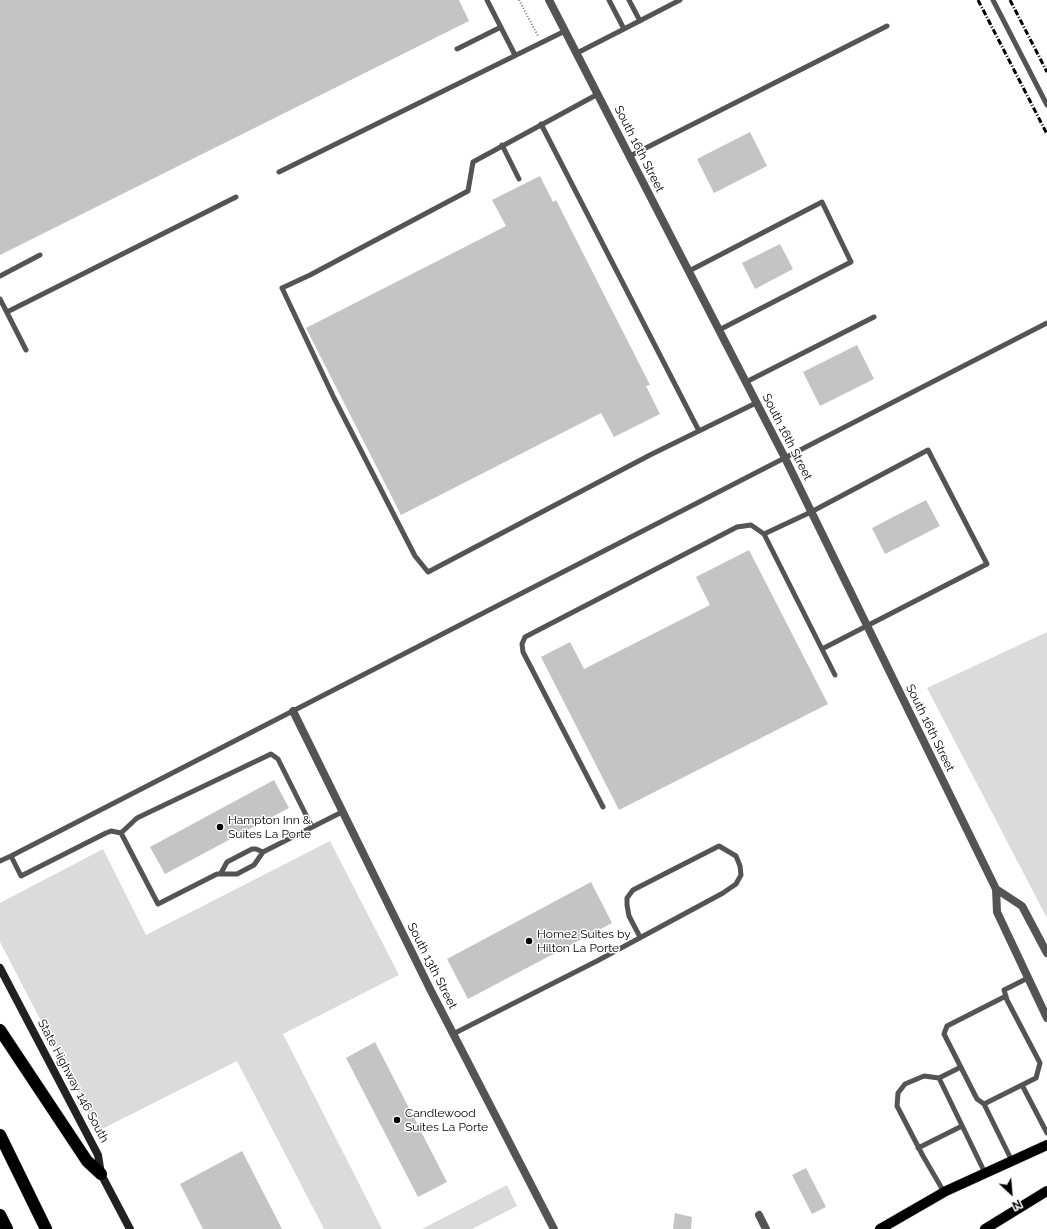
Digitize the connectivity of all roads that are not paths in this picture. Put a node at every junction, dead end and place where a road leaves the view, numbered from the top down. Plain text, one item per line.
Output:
1 (487, 0) edge
2 (549, 0) edge
3 (609, 0) edge
4 (629, 0) edge
5 (680, 0) edge
6 (993, 0) edge
7 (640, 21) junction
8 (887, 26) dead end
9 (500, 27) junction
10 (624, 29) junction
11 (565, 31) junction
12 (457, 49) dead end
13 (577, 53) junction
14 (515, 55) junction
15 (598, 94) junction
16 (1047, 105) edge
17 (541, 124) junction
18 (502, 145) junction
19 (630, 156) junction
20 (279, 172) dead end
21 (519, 179) dead end
22 (236, 197) dead end
23 (40, 255) dead end
24 (689, 271) junction
25 (0, 276) edge
26 (0, 299) edge
27 (7, 312) junction
28 (874, 317) dead end
29 (1047, 323) edge
30 (719, 330) junction
31 (26, 350) dead end
32 (746, 382) junction
33 (756, 403) junction
34 (699, 431) junction
35 (785, 458) junction
36 (811, 512) junction
37 (764, 534) junction
38 (867, 626) junction
39 (822, 649) junction
40 (835, 675) dead end
41 (292, 711) junction
42 (603, 806) dead end
43 (342, 812) junction
44 (312, 827) junction
45 (121, 833) junction
46 (263, 852) junction
47 (11, 856) junction
48 (0, 861) edge
49 (220, 873) junction
50 (996, 889) junction
51 (640, 937) junction
52 (1047, 953) edge
53 (0, 968) edge
54 (1028, 978) junction
55 (1006, 996) junction
56 (1047, 1018) edge
57 (0, 1030) edge
58 (453, 1034) junction
59 (961, 1067) junction
60 (939, 1078) junction
61 (1022, 1085) junction
62 (984, 1104) junction
63 (962, 1126) junction
64 (1047, 1133) edge
65 (0, 1136) edge
66 (1047, 1145) edge
67 (918, 1148) junction
68 (1012, 1161) junction
69 (985, 1173) junction
70 (101, 1174) junction
71 (1047, 1191) edge
72 (944, 1192) junction
73 (0, 1215) edge
74 (759, 1215) dead end
75 (7, 1229) edge
76 (46, 1229) edge
77 (130, 1229) edge
78 (554, 1229) edge
79 (766, 1229) edge
80 (880, 1229) edge
81 (985, 1229) edge

1 - 9 lane
2 - 11 street, South 16th Street
3 - 10 lane
4 - 7 lane
5 - 7 lane
6 - 16 lane
7 - 10 lane
8 - 19 lane
9 - 12 lane
9 - 14 lane
10 - 13 lane
11 - 13 street, South 16th Street
11 - 14 lane
13 - 15 street, South 16th Street
14 - 20 lane
15 - 17 lane
15 - 19 street, South 16th Street
17 - 18 lane
17 - 34 lane
18 - 21 lane
18 - 34 lane
19 - 24 street, South 16th Street
22 - 27 lane
23 - 25 lane
24 - 30 street, South 16th Street
24 - 30 lane
26 - 27 lane
27 - 31 lane
28 - 32 lane
29 - 35 lane
30 - 32 street, South 16th Street
32 - 33 street, South 16th Street
33 - 34 lane
33 - 35 street, South 16th Street
35 - 36 street, South 16th Street
35 - 41 lane
36 - 37 lane
36 - 38 street, South 16th Street
36 - 38 lane
37 - 39 lane
37 - 42 lane
38 - 39 lane
38 - 50 street, South 16th Street
39 - 40 lane
41 - 43 street, South 13th Street
41 - 47 lane
43 - 44 lane
43 - 58 street, South 13th Street
44 - 45 lane
44 - 46 lane
45 - 47 lane
45 - 49 lane
46 - 49 lane
46 - 49 lane
47 - 48 lane
50 - 52 street
50 - 54 street, South 16th Street
51 - 51 lane
51 - 58 lane
53 - 70 main road, State Highway 146 South
54 - 55 lane
54 - 56 street, South 16th Street
55 - 59 lane
55 - 61 lane
57 - 70 highway
58 - 78 street, South 13th Street
59 - 60 lane
59 - 62 lane
60 - 63 lane
60 - 67 lane
61 - 62 lane
61 - 64 lane
62 - 68 lane
63 - 67 lane
63 - 69 lane
65 - 76 highway
66 - 68 main road
67 - 72 lane
68 - 69 main road
69 - 72 main road
70 - 77 main road, State Highway 146 South
71 - 81 main road
72 - 80 main road
73 - 75 highway
74 - 79 street

